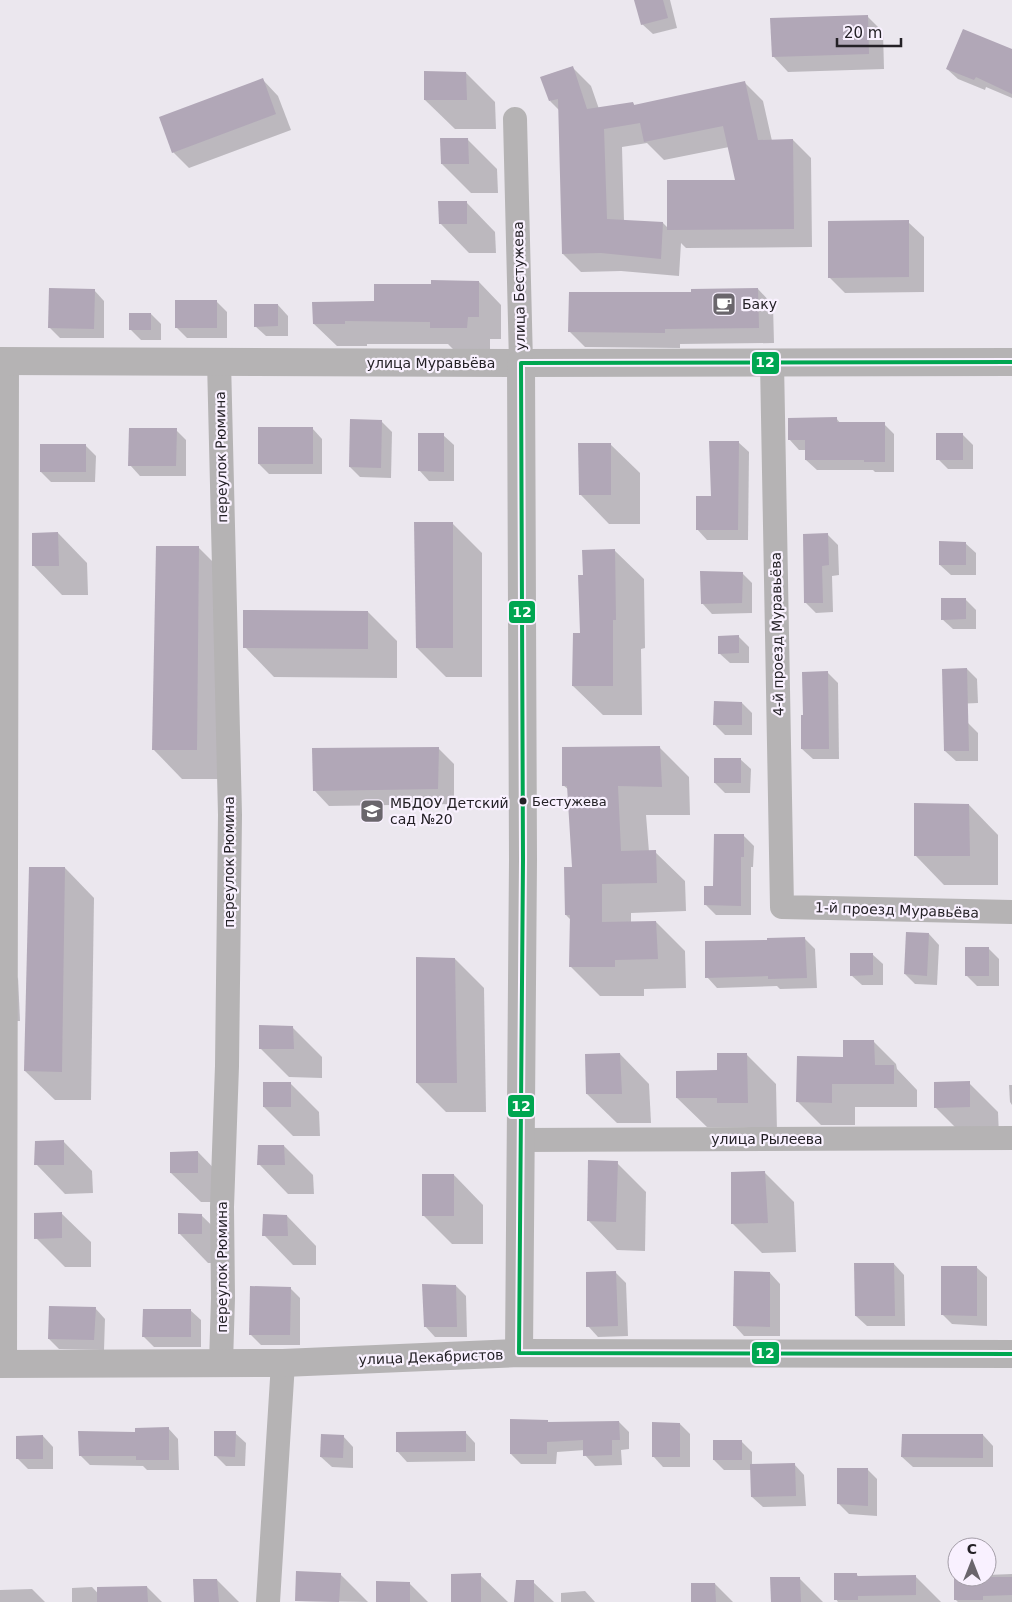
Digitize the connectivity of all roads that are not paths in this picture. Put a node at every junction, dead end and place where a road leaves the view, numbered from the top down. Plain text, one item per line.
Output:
1 (515, 119) dead end
2 (4, 361) edge
3 (219, 361) junction
4 (772, 362) junction
5 (1012, 362) edge
6 (521, 363) junction
7 (782, 907) joint
8 (1012, 912) edge
9 (1012, 1138) edge
10 (522, 1140) junction
11 (519, 1353) junction
12 (1012, 1354) edge
13 (221, 1363) junction
14 (283, 1363) junction
15 (2, 1364) edge
16 (268, 1602) edge

1 - 6 street, улица Бестужева
2 - 3 street, улица Муравьёва
2 - 15 street
3 - 6 street, улица Муравьёва
3 - 13 street, переулок Рюмина
4 - 5 street, улица Муравьёва
4 - 6 street, улица Муравьёва
4 - 7 street, 4-й проезд Муравьёва
6 - 10 street, улица Бестужева
7 - 8 street, 1-й проезд Муравьёва
9 - 10 street, улица Рылеева
10 - 11 street, улица Бестужева
11 - 12 street, улица Декабристов
11 - 14 street, улица Декабристов
13 - 14 street, улица Декабристов
13 - 15 street, улица Декабристов
14 - 16 street

